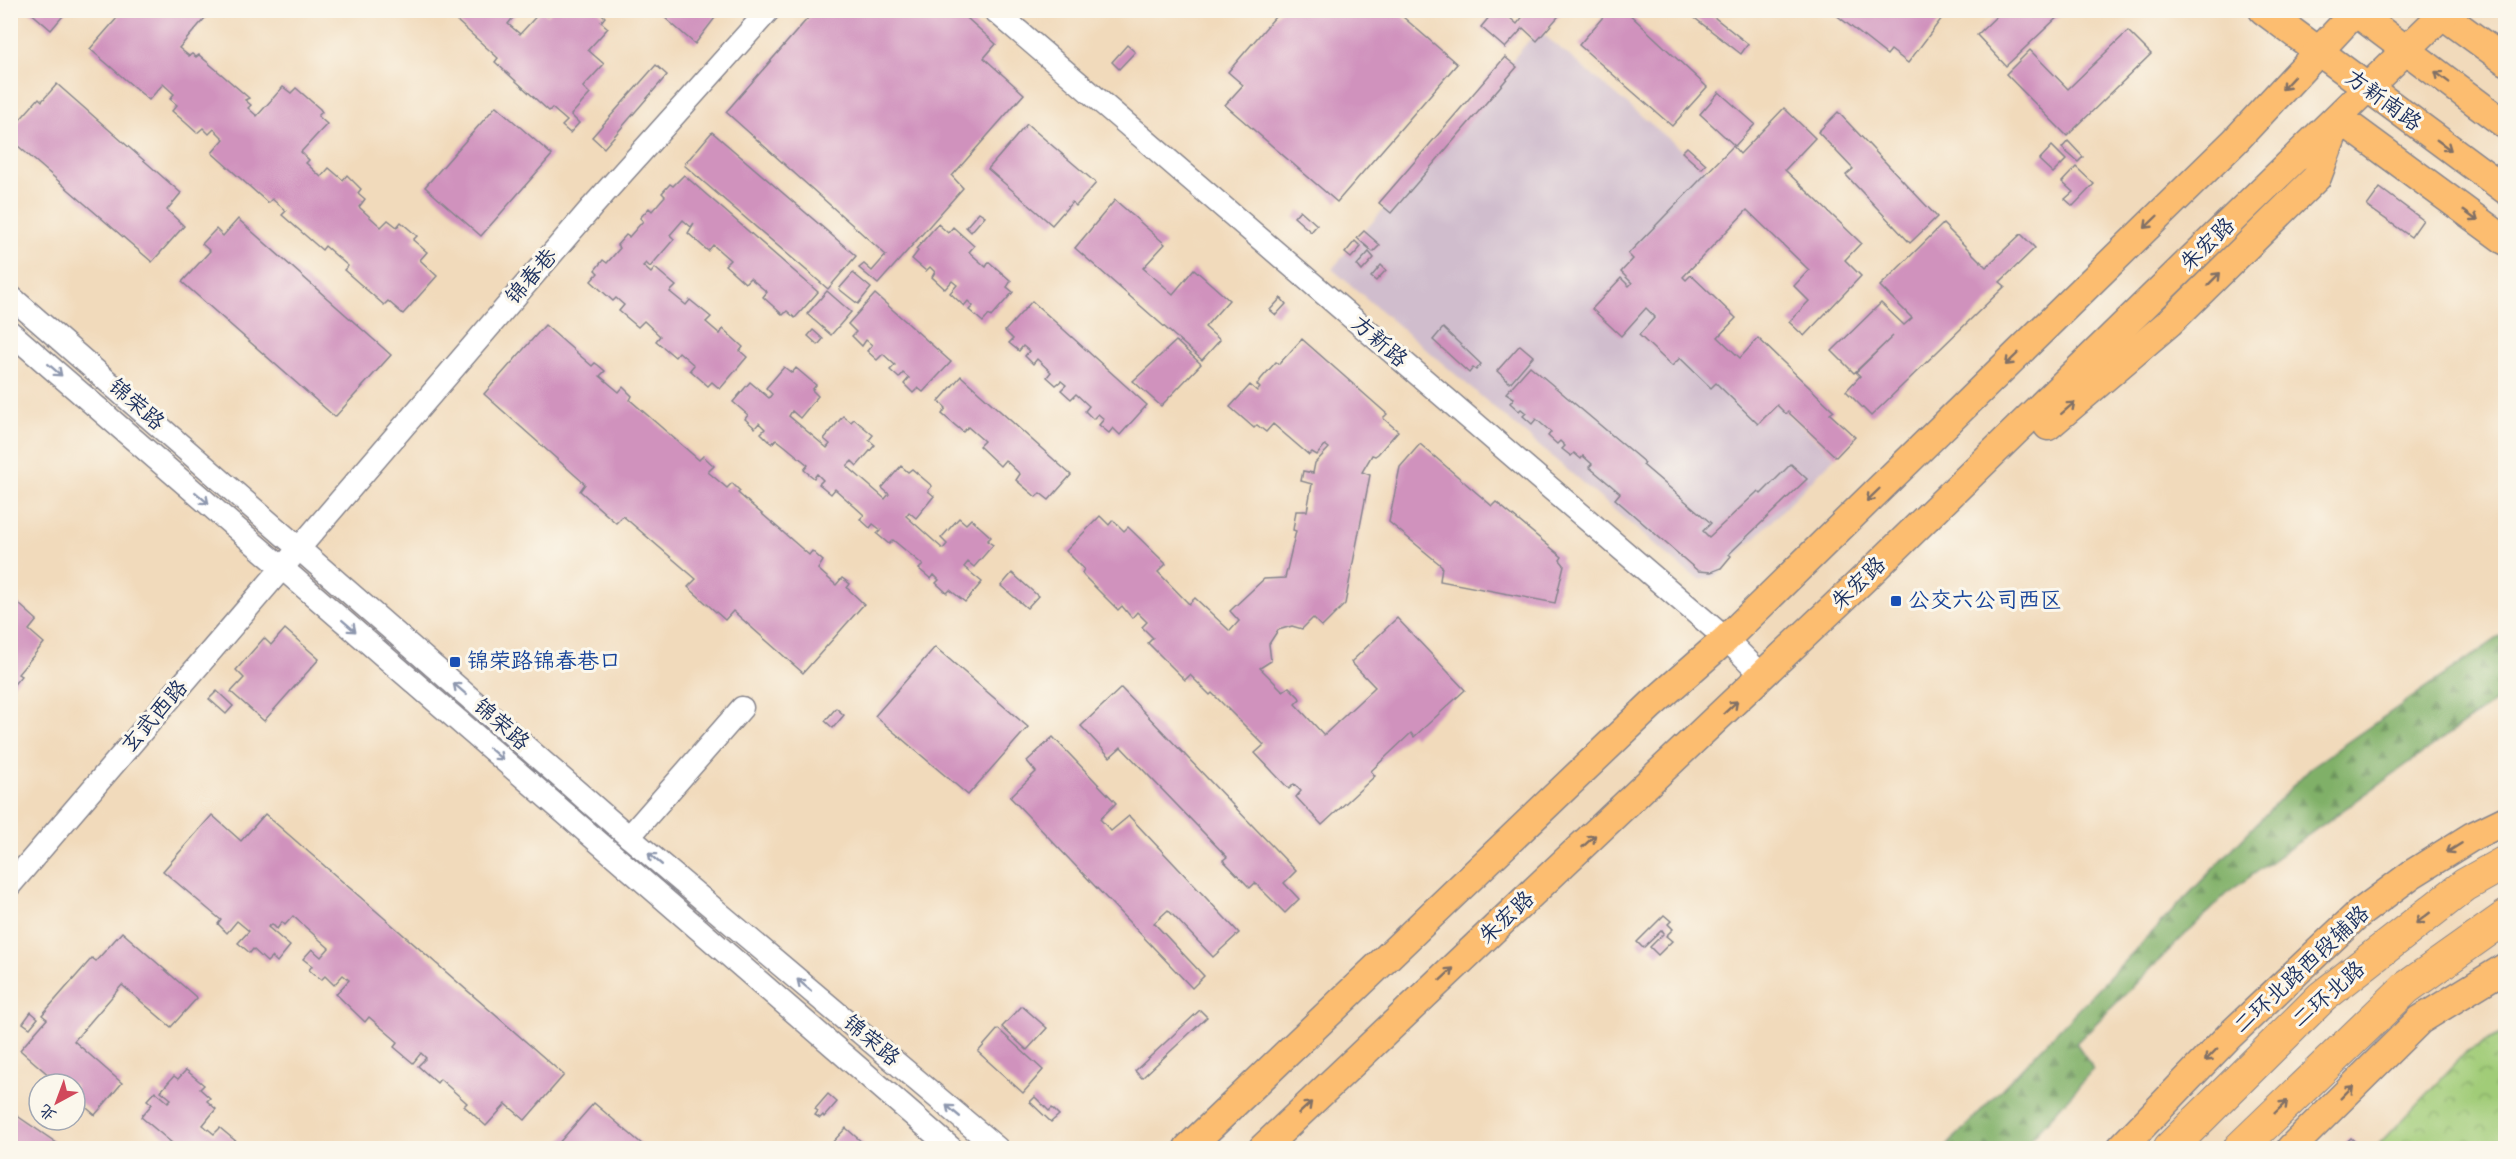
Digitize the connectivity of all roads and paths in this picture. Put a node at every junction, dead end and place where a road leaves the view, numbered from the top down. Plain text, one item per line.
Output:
1 (769, 10) edge
2 (994, 10) edge
3 (2262, 10) edge
4 (2355, 11) edge
5 (2450, 12) edge
6 (2407, 50) junction
7 (2317, 52) junction
8 (2505, 61) edge
9 (2368, 90) junction
10 (2339, 118) junction
11 (2505, 125) edge
12 (2505, 190) edge
13 (2505, 241) edge
14 (10, 296) edge
15 (10, 332) edge
16 (300, 549) junction
17 (283, 569) junction
18 (1726, 639) junction
19 (1763, 676) junction
20 (742, 708) dead end
21 (2505, 820) edge
22 (629, 837) junction
23 (2505, 862) edge
24 (10, 885) edge
25 (2505, 917) edge
26 (2505, 967) edge
27 (951, 1149) edge
28 (997, 1149) edge
29 (1188, 1149) edge
30 (1263, 1149) edge
31 (2121, 1149) edge
32 (2170, 1149) edge
33 (2240, 1149) edge
34 (2291, 1149) edge

1 - 16 street, 锦春巷
2 - 18 street, 方新路
3 - 7 main road, 方新南路
4 - 6 main road
4 - 7 main road
5 - 6 main road, 朱宏路
5 - 8 main road
6 - 9 main road, 朱宏路
11 -> 6 main road
7 - 9 main road, 方新南路
7 -> 18 main road
9 - 10 main road, 朱宏路
9 -> 12 main road, 方新南路
10 -> 13 main road
19 -> 10 main road, 朱宏路
14 - 16 street, 锦荣路
15 -> 17 street, 锦荣路
16 - 17 street, 玄武西路
22 -> 16 street, 锦荣路
17 - 24 street, 玄武西路
17 -> 27 street, 锦荣路
18 - 19 street, 方新路
18 - 29 main road
30 -> 19 main road, 朱宏路
20 - 22 street
21 -> 31 main road, 二环北路西段辅路
28 -> 22 street, 锦荣路
23 -> 32 highway, 二环北路
33 -> 25 highway, 二环北路
34 -> 26 main road

